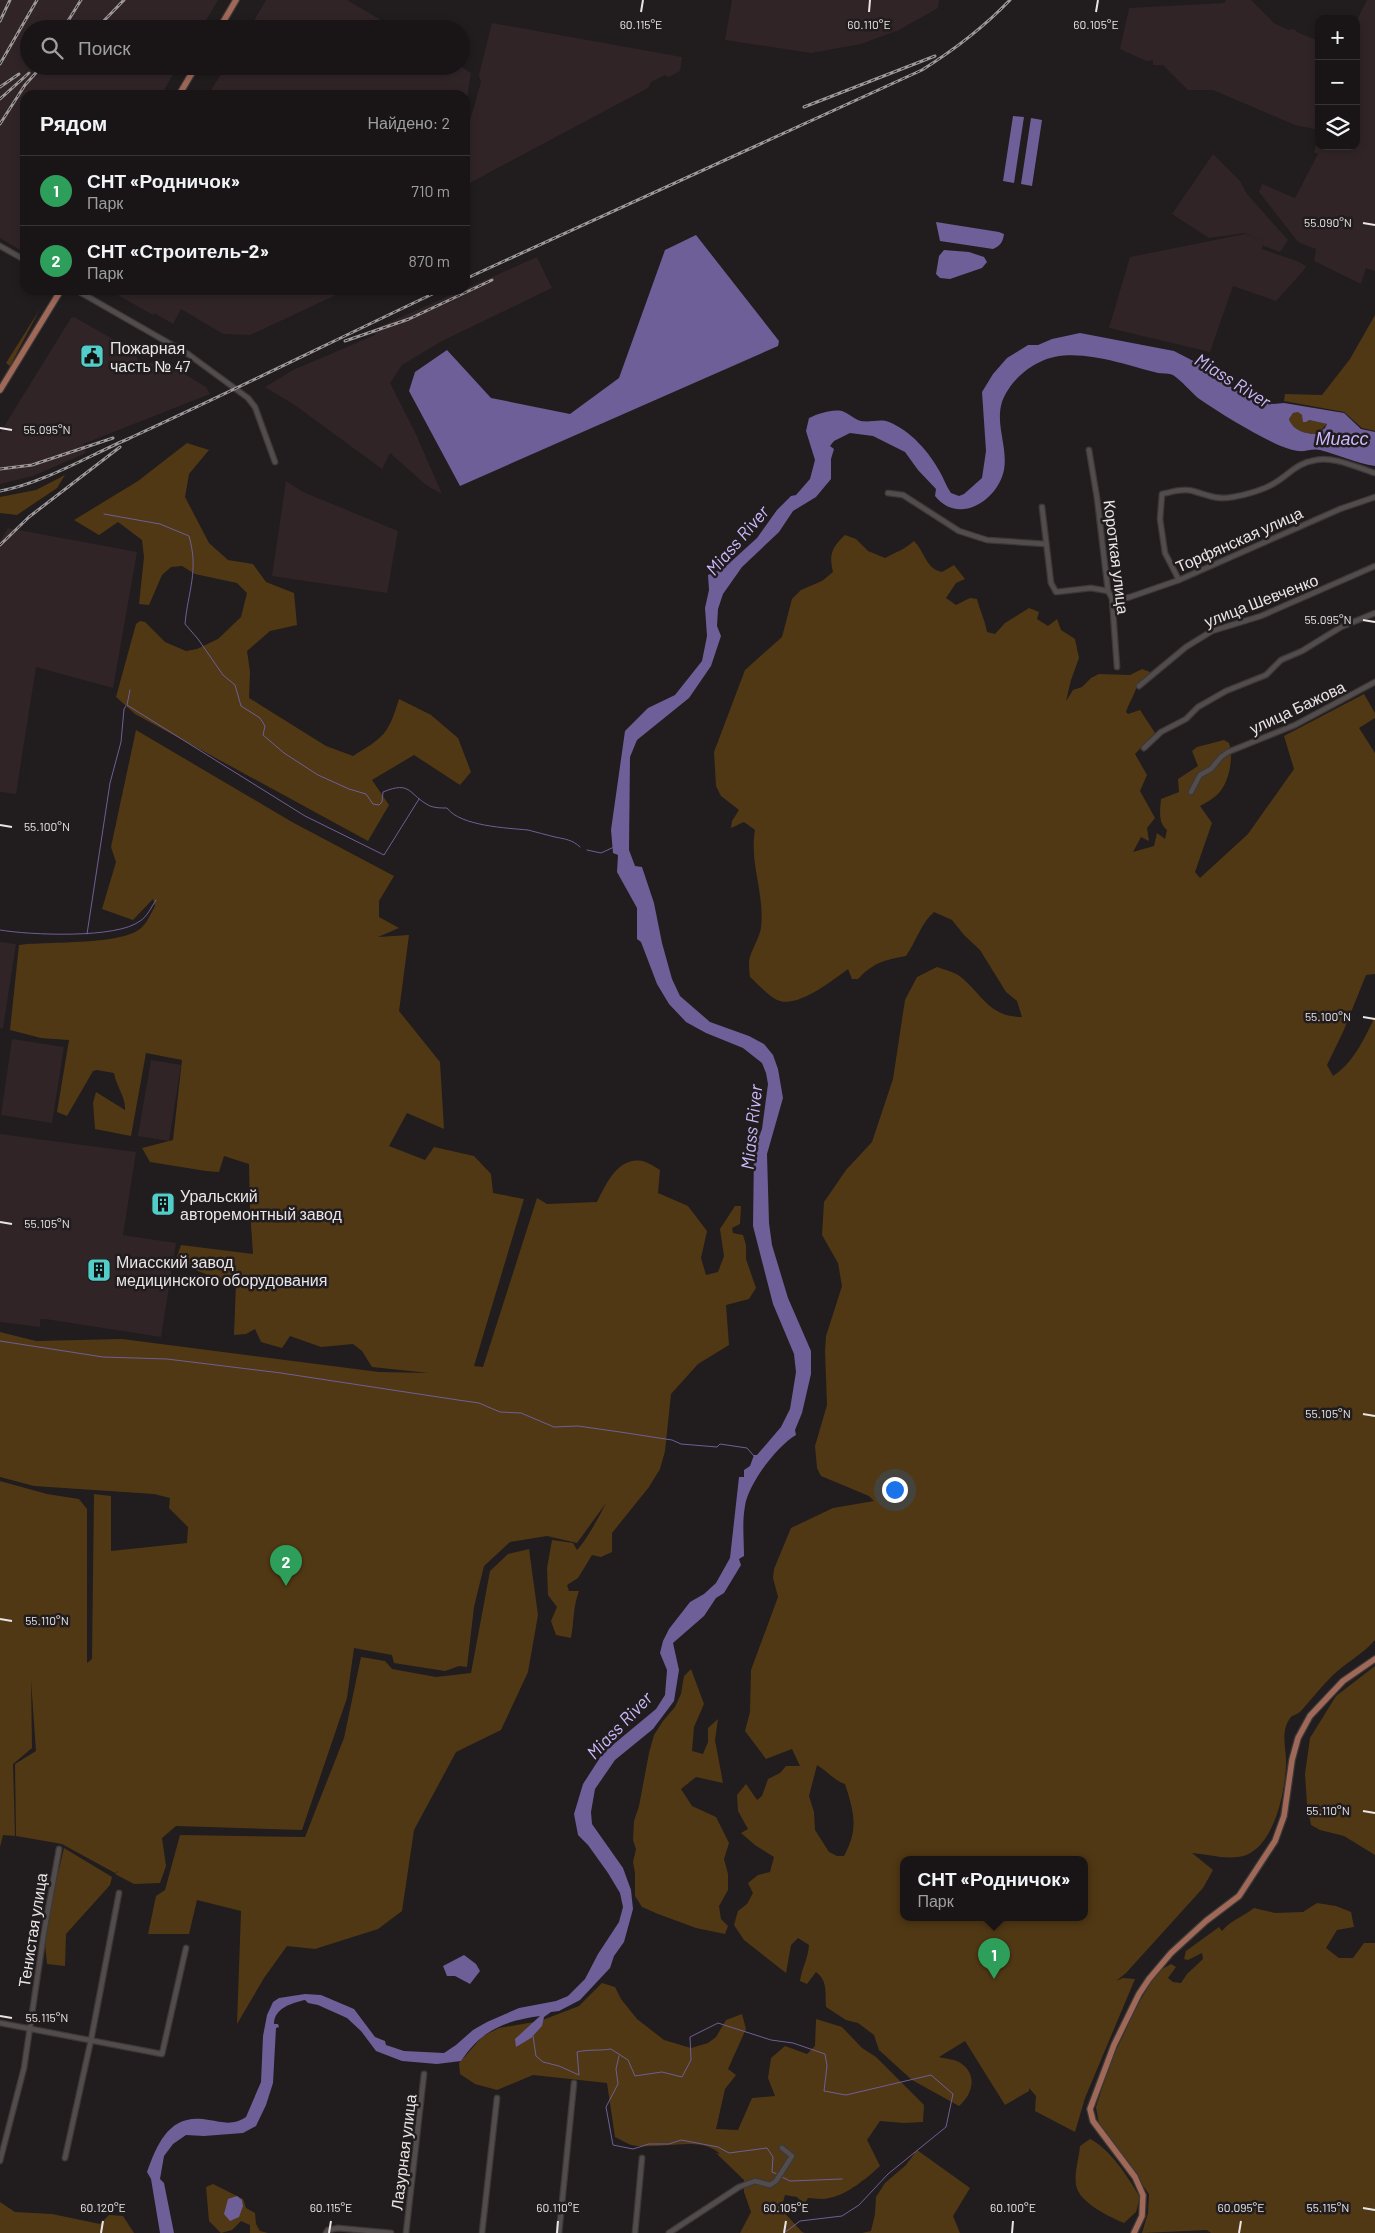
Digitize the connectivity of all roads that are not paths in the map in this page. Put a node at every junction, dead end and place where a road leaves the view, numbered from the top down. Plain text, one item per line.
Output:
1 (236, 0) edge
2 (224, 20) edge
3 (190, 75) edge
4 (181, 90) edge
5 (0, 246) edge
6 (20, 257) edge
7 (58, 295) edge
8 (85, 295) edge
9 (0, 390) edge
10 (1088, 450) dead end
11 (275, 462) dead end
12 (1375, 473) edge
13 (888, 493) dead end
14 (1375, 497) edge
15 (1042, 507) dead end
16 (1046, 544) junction
17 (1375, 566) edge
18 (1179, 580) junction
19 (1108, 591) junction
20 (1112, 598) junction
21 (1375, 613) edge
22 (1117, 667) dead end
23 (1375, 682) edge
24 (1139, 686) dead end
25 (1144, 748) dead end
26 (1191, 792) dead end
27 (1375, 1658) edge
28 (58, 1850) dead end
29 (119, 1893) dead end
30 (186, 1948) dead end
31 (0, 2023) edge
32 (29, 2030) junction
33 (91, 2040) junction
34 (424, 2074) dead end
35 (574, 2083) dead end
36 (496, 2098) dead end
37 (782, 2148) dead end
38 (66, 2158) dead end
39 (642, 2158) dead end
40 (0, 2161) edge
41 (326, 2233) edge
42 (391, 2233) edge
43 (406, 2233) edge
44 (482, 2233) edge
45 (559, 2233) edge
46 (635, 2233) edge
47 (669, 2233) edge
48 (1134, 2233) edge

1 - 2 main road
3 - 4 main road
5 - 6 street
7 - 9 main road
8 - 11 street
10 - 19 street, Короткая улица
12 - 18 street
13 - 16 street
14 - 18 street, Торфянская улица
15 - 16 street
16 - 19 street
17 - 24 street, улица Шевченко
18 - 20 street, Торфянская улица
19 - 20 street, Короткая улица
20 - 22 street, Короткая улица
21 - 25 street
23 - 26 street, улица Бажова
27 - 48 main road
28 - 32 street, Тенистая улица
29 - 33 street
30 - 33 street
31 - 32 street
32 - 33 street
32 - 40 street, Тенистая улица
33 - 38 street
34 - 43 street, Лазурная улица
35 - 45 street
36 - 44 street
37 - 47 street
39 - 46 street
41 - 42 street

